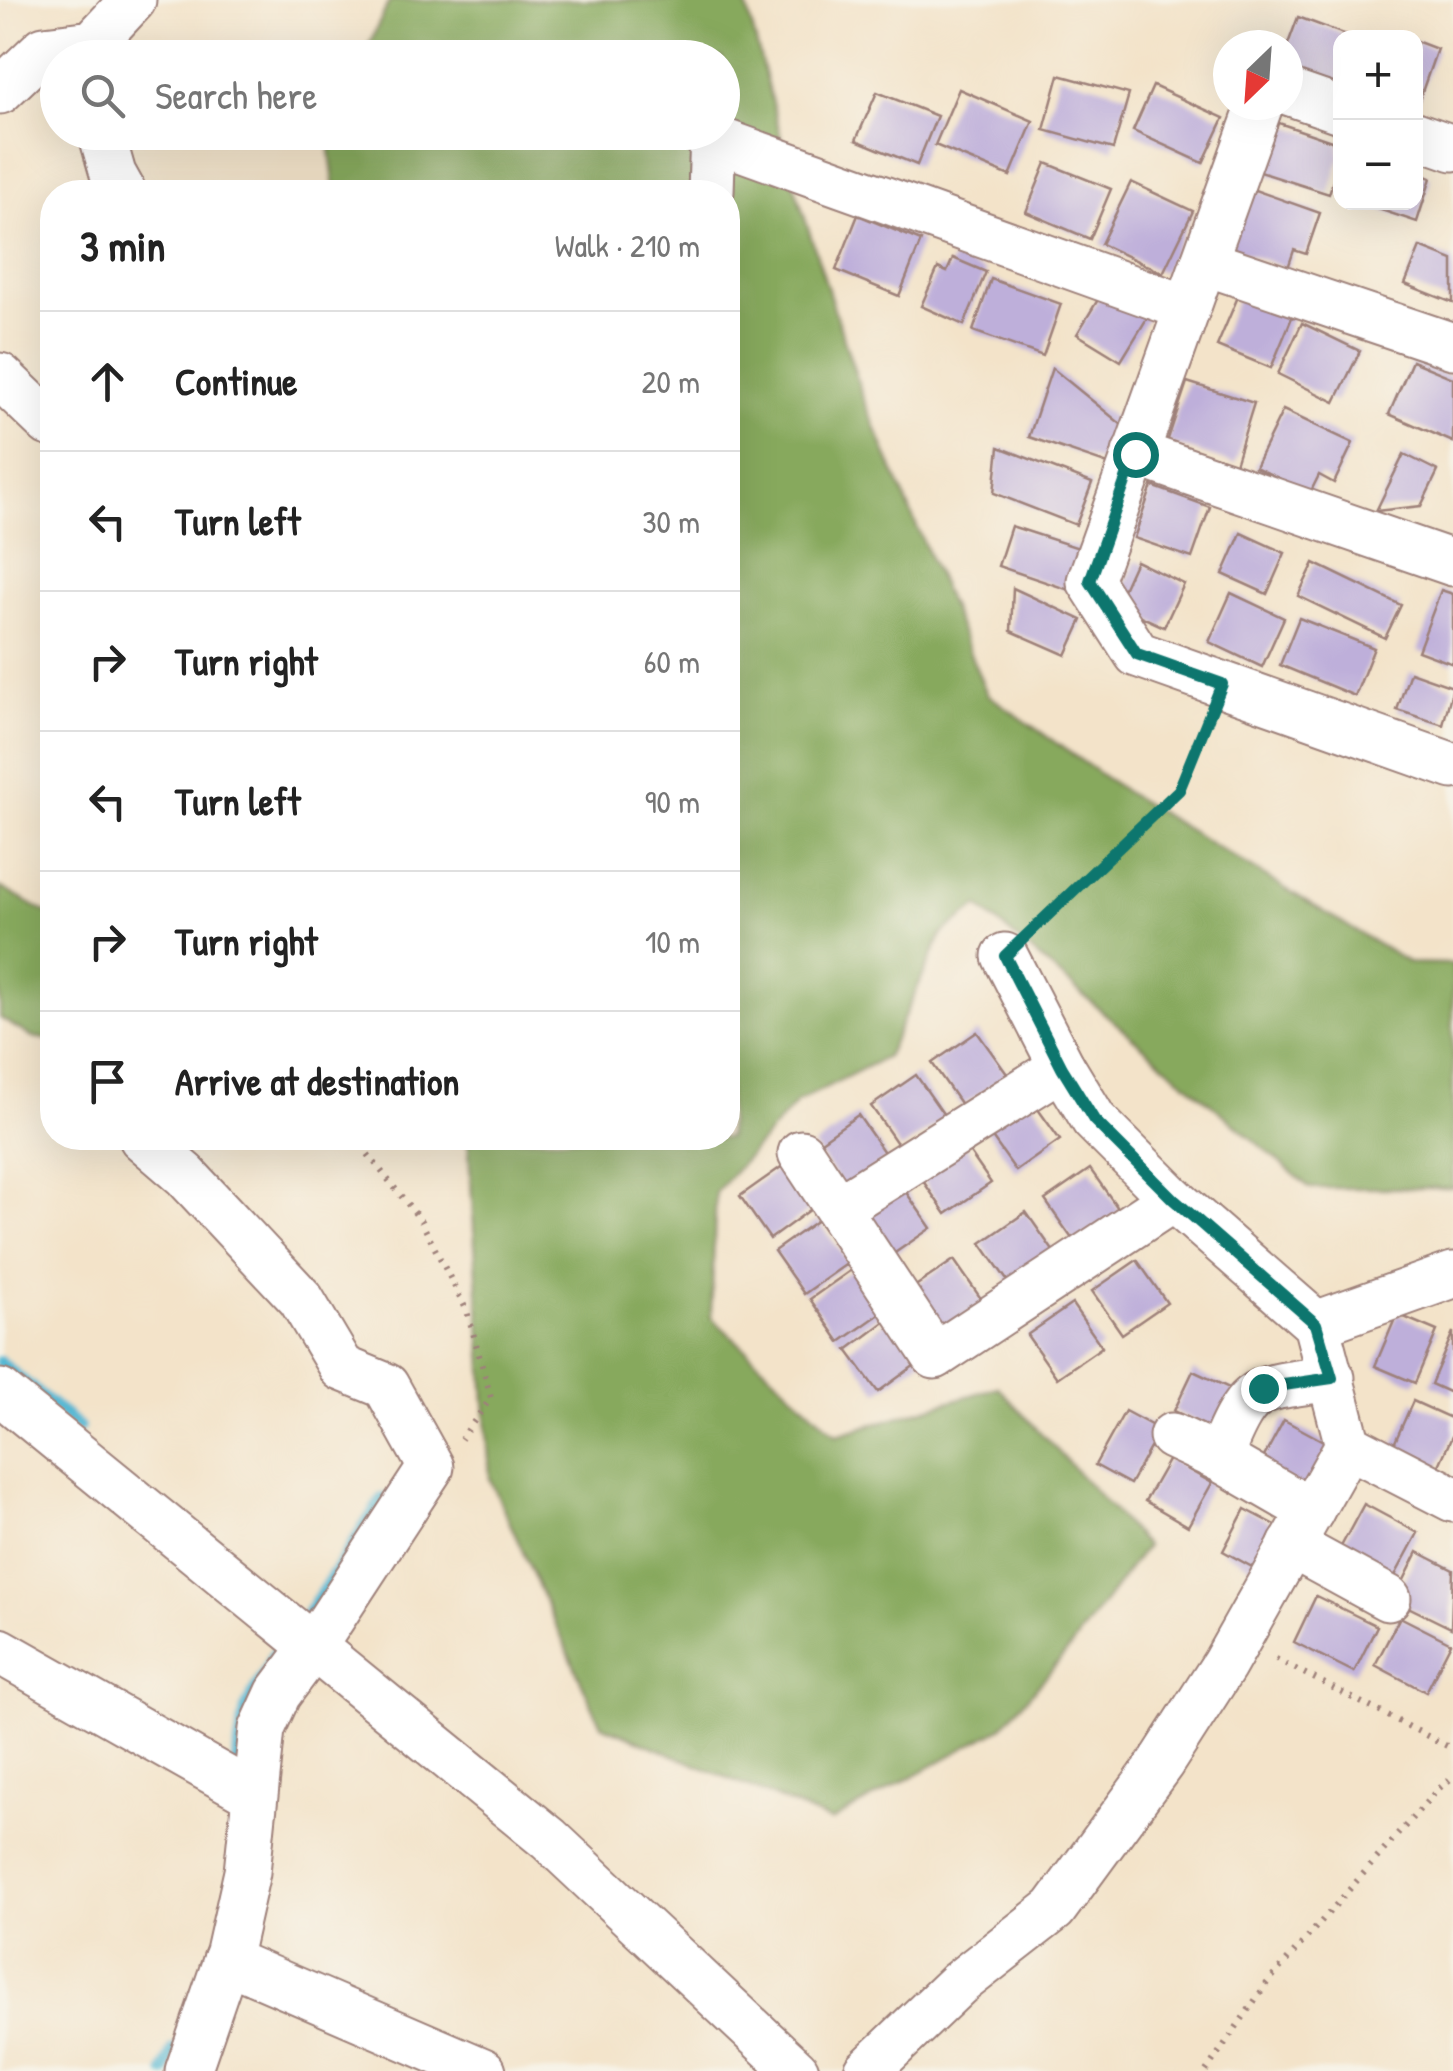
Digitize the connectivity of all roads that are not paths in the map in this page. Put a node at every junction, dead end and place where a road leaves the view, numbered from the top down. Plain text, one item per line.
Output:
1 (133, 0) edge
2 (101, 40) edge
3 (40, 53) edge
4 (0, 91) edge
5 (1303, 97) edge
6 (1333, 108) edge
7 (1255, 120) edge
8 (1423, 138) edge
9 (740, 145) edge
10 (1453, 148) edge
11 (107, 150) edge
12 (712, 150) edge
13 (117, 180) edge
14 (711, 180) edge
15 (1204, 262) junction
16 (1188, 308) junction
17 (1453, 346) edge
18 (0, 376) edge
19 (40, 414) edge
20 (1135, 454) junction
21 (1453, 564) edge
22 (1453, 766) edge
23 (1005, 956) road end
24 (1062, 1068) junction
25 (156, 1150) edge
26 (801, 1154) dead end
27 (1173, 1199) junction
28 (838, 1208) junction
29 (1453, 1275) edge
30 (1316, 1324) junction
31 (1332, 1378) junction
32 (0, 1392) edge
33 (1172, 1436) dead end
34 (1348, 1445) junction
35 (1218, 1458) junction
36 (1453, 1500) edge
37 (1301, 1528) junction
38 (1388, 1598) dead end
39 (313, 1647) junction
40 (0, 1651) edge
41 (239, 1786) junction
42 (226, 1960) junction
43 (188, 2071) edge
44 (483, 2071) edge
45 (796, 2071) edge
46 (868, 2071) edge

1 - 2 street
3 - 4 street
5 - 6 street
7 - 15 street
8 - 10 street
9 - 16 street
11 - 13 street
12 - 14 street
15 - 16 street
15 - 17 street
16 - 20 street
18 - 19 street
20 - 21 street
20 - 22 street
23 - 24 street
24 - 27 street
24 - 28 street
25 - 39 street
26 - 28 street
27 - 28 street
27 - 30 street
29 - 30 street
30 - 31 street
31 - 34 street
31 - 35 street
32 - 39 street
33 - 35 street
34 - 36 street
34 - 37 street
35 - 37 street
37 - 38 street
37 - 46 street
39 - 41 street
39 - 45 street
40 - 41 street
41 - 42 street
42 - 43 street
42 - 44 street

